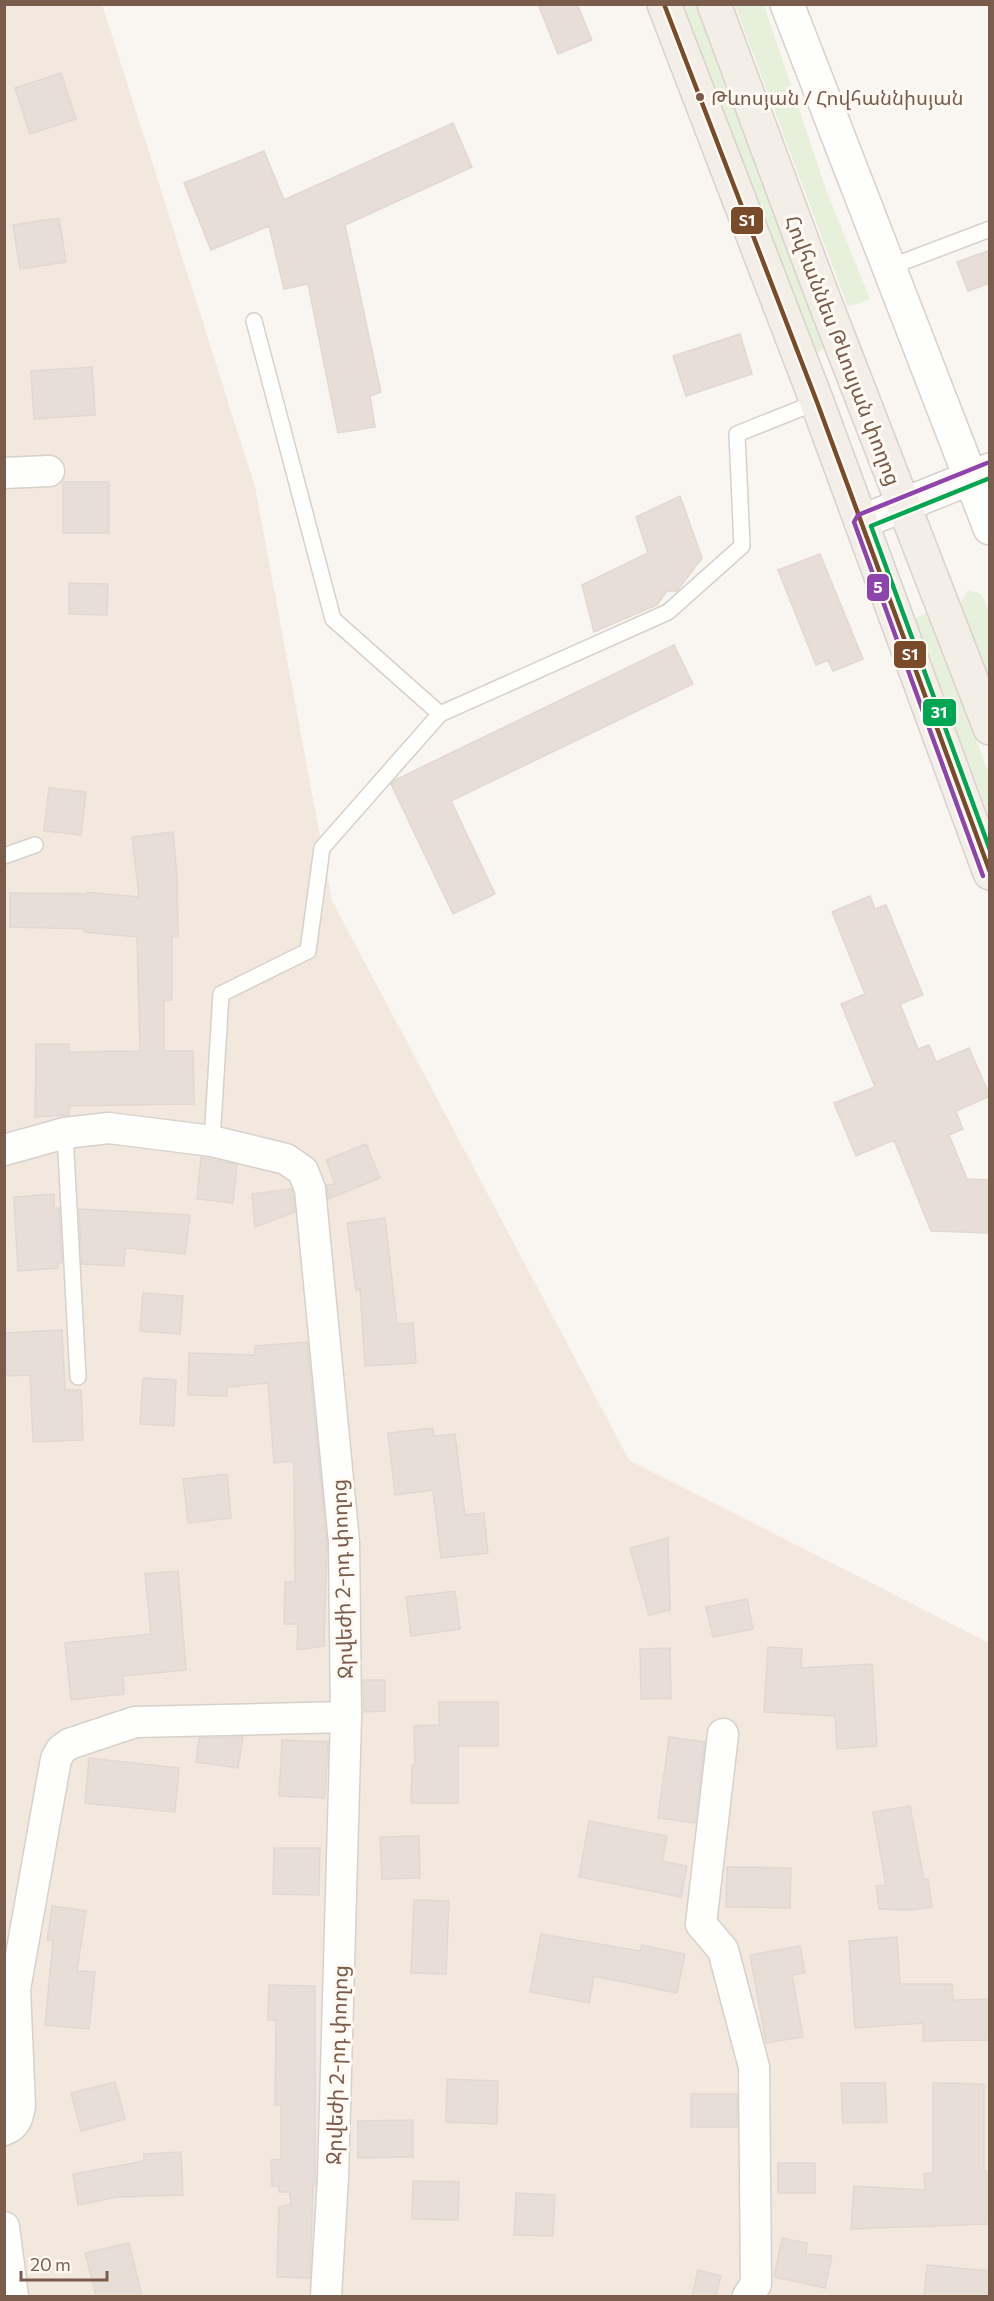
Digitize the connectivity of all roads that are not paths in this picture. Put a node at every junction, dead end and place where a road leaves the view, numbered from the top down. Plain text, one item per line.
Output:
1 (664, 4) edge
2 (714, 4) edge
3 (788, 4) edge
4 (990, 229) edge
5 (890, 267) junction
6 (254, 321) dead end
7 (817, 402) junction
8 (49, 471) dead end
9 (4, 473) edge
10 (980, 474) edge
11 (903, 506) junction
12 (861, 522) junction
13 (990, 528) edge
14 (440, 714) junction
15 (990, 728) edge
16 (35, 845) dead end
17 (4, 856) edge
18 (990, 873) edge
19 (65, 1133) junction
20 (212, 1141) junction
21 (4, 1150) edge
22 (78, 1377) dead end
23 (346, 1717) junction
24 (723, 1734) dead end
25 (4, 2130) edge
26 (4, 2227) edge
27 (13, 2296) edge
28 (326, 2296) edge
29 (748, 2296) edge

1 - 7 main road, Հովհաննես Թևոսյան փողոց
2 - 11 main road, Հովհաննես Թևոսյան փողոց
3 - 5 street
4 - 5 lane
5 - 10 street
6 - 14 lane
7 - 12 main road, Հովհաննես Թևոսյան փողոց
7 - 14 lane
8 - 9 street
10 - 11 street
10 - 13 street
11 - 12 street
11 - 15 main road, Հովհաննես Թևոսյան փողոց
12 - 18 main road, Հովհաննես Թևոսյան փողոց
14 - 20 lane
16 - 17 lane
19 - 20 street, Ջրվեժի 2-րդ փողոց
19 - 21 street, Ջրվեժի 2-րդ փողոց
19 - 22 lane
20 - 23 street, Ջրվեժի 2-րդ փողոց
23 - 25 street
23 - 28 street, Ջրվեժի 2-րդ փողոց
24 - 29 street
26 - 27 street

